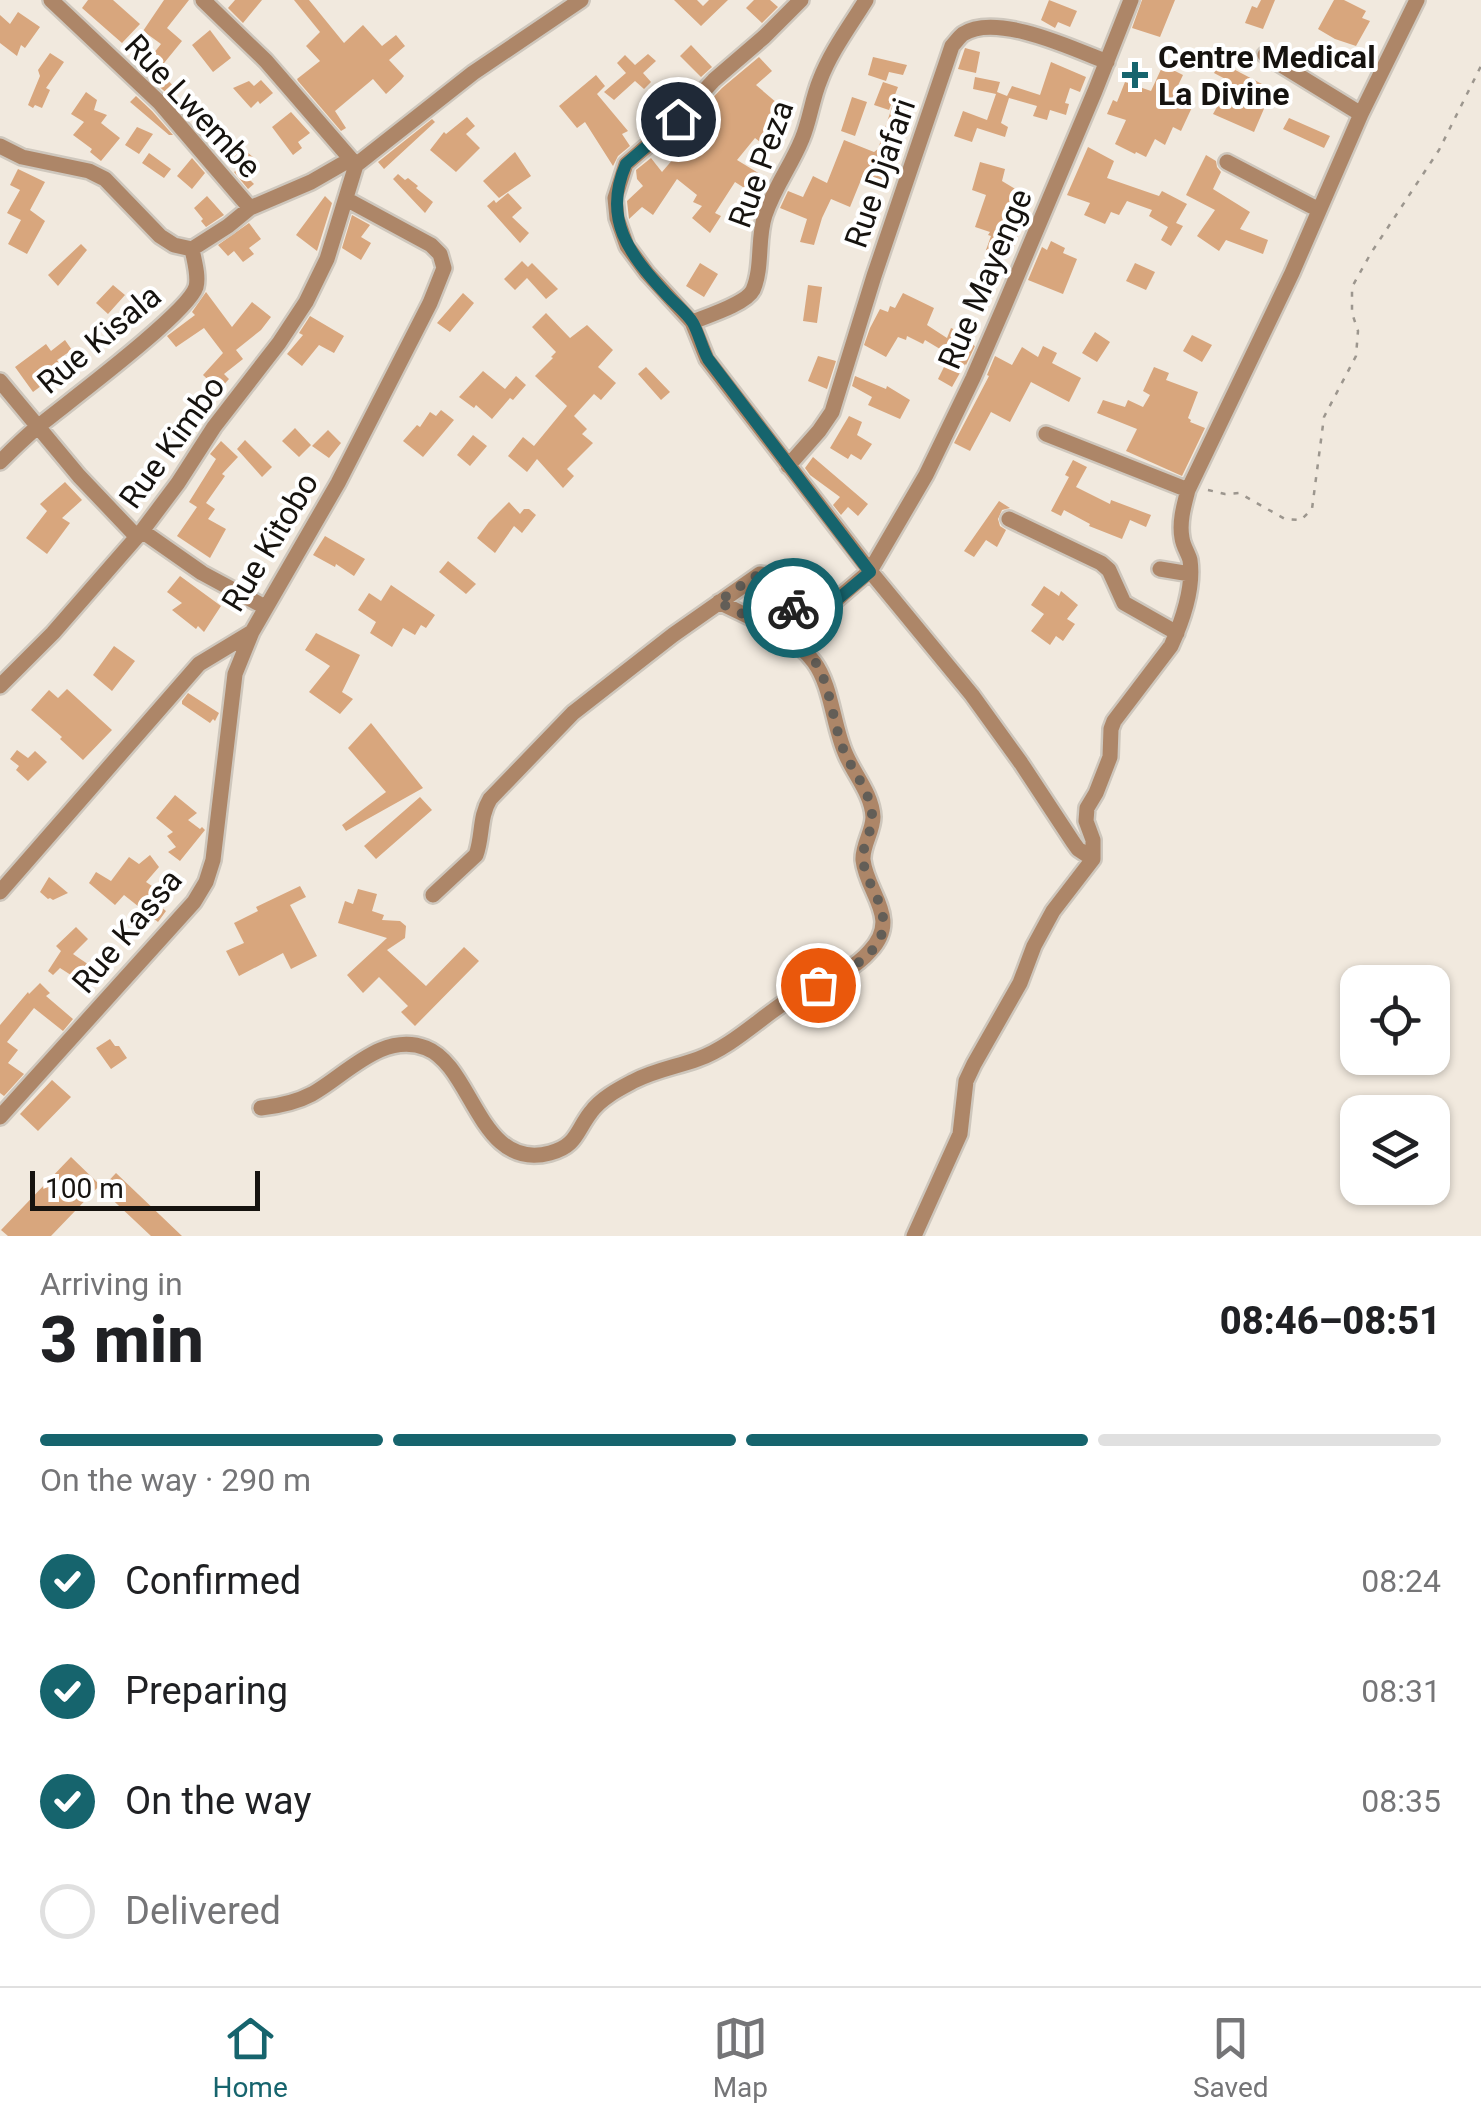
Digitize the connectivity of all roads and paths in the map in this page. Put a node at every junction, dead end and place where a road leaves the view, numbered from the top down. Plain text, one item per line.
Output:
1 (51, 0) edge
2 (79, 0) edge
3 (202, 0) edge
4 (581, 0) edge
5 (801, 0) edge
6 (866, 0) edge
7 (1131, 0) edge
8 (1417, 0) edge
9 (67, 13) junction
10 (1265, 56) dead end
11 (1107, 62) junction
12 (1481, 66) edge
13 (1361, 114) junction
14 (0, 146) edge
15 (354, 162) junction
16 (1227, 162) dead end
17 (346, 198) junction
18 (250, 208) junction
19 (1319, 210) junction
20 (192, 249) junction
21 (692, 322) junction
22 (0, 381) edge
23 (37, 427) junction
24 (1046, 434) dead end
25 (0, 462) edge
26 (788, 466) junction
27 (1188, 490) junction
28 (1008, 519) dead end
29 (139, 534) junction
30 (1160, 569) dead end
31 (870, 572) junction
32 (1190, 574) junction
33 (718, 602) junction
34 (265, 607) junction
35 (252, 632) junction
36 (1177, 633) junction
37 (0, 686) edge
38 (1093, 858) junction
39 (0, 892) edge
40 (434, 895) dead end
41 (261, 1108) dead end
42 (0, 1116) edge
43 (914, 1236) edge

1 - 9 street, Rue Lwembe
2 - 9 street
3 - 15 street
4 - 15 street
5 - 21 street
6 - 21 street, Rue Peza
7 - 11 street, Rue Mayenge
8 - 13 street
9 - 18 street, Rue Lwembe
10 - 13 street
11 - 26 street, Rue Djafari
11 - 31 street, Rue Mayenge
12 - 27 path
13 - 19 street
14 - 20 street
15 - 17 street, Rue Kimbo
15 - 18 street
16 - 19 street
17 - 29 street, Rue Kimbo
17 - 34 street, Rue Kitobo
18 - 20 street
19 - 27 street
20 - 23 street, Rue Kisala
21 - 26 street
22 - 23 street, Rue Kimbo
23 - 25 street, Rue Kisala
23 - 29 street, Rue Kimbo
24 - 27 street
26 - 31 street
27 - 32 street
28 - 36 street
29 - 34 street
29 - 37 street
30 - 32 street
31 - 33 street, Rue Mayenge
31 - 38 street
32 - 36 street
33 - 40 street
33 - 41 street
34 - 35 street, Rue Kitobo
35 - 39 street, Rue Kitobo
35 - 42 street, Rue Kassa
36 - 38 street
38 - 43 street

